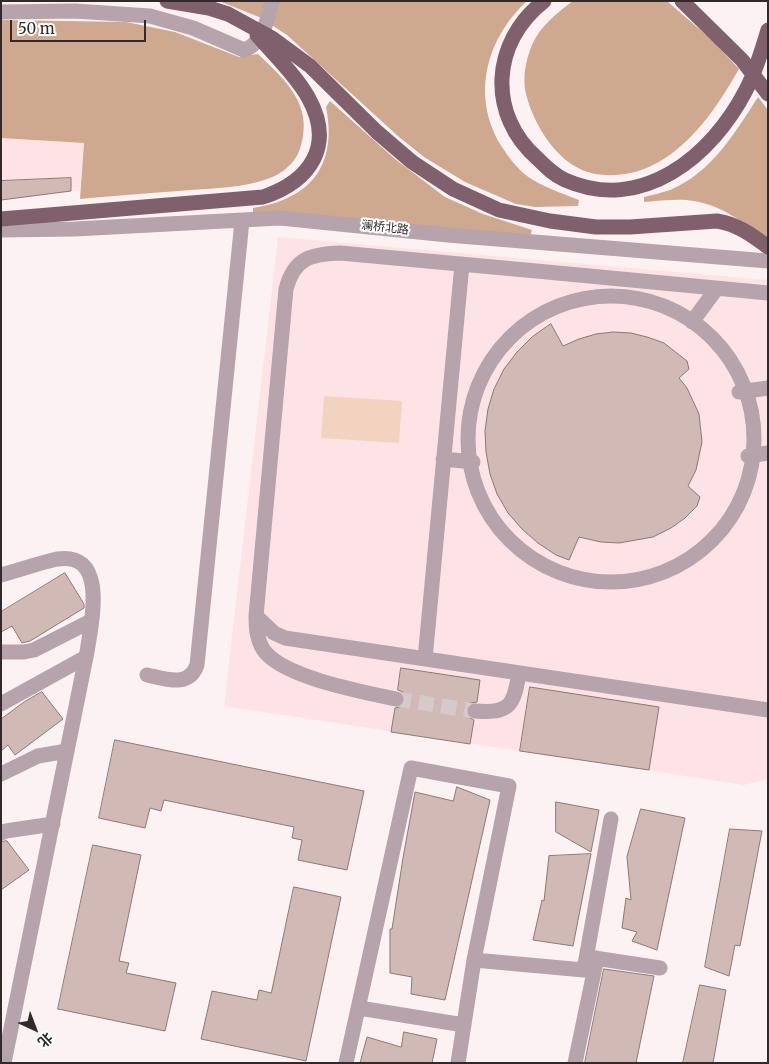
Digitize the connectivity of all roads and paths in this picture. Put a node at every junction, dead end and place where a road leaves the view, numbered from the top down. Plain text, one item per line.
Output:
1 (167, 1) edge
2 (272, 1) edge
3 (544, 1) edge
4 (682, 1) edge
5 (1, 12) edge
6 (250, 26) junction
7 (768, 30) edge
8 (768, 94) edge
9 (1, 219) edge
10 (242, 221) junction
11 (1, 230) edge
12 (768, 247) edge
13 (768, 260) edge
14 (462, 264) junction
15 (606, 276) junction
16 (659, 283) junction
17 (717, 288) junction
18 (631, 289) junction
19 (613, 293) junction
20 (768, 293) edge
21 (658, 302) junction
22 (692, 322) junction
23 (768, 388) edge
24 (739, 392) junction
25 (446, 431) junction
26 (471, 433) junction
27 (768, 453) edge
28 (748, 456) junction
29 (443, 459) junction
30 (473, 462) junction
31 (1, 576) edge
32 (256, 616) junction
33 (91, 621) junction
34 (1, 652) edge
35 (86, 657) junction
36 (425, 659) junction
37 (519, 673) junction
38 (147, 675) dead end
39 (396, 699) tunnel mouth
40 (1, 704) edge
41 (768, 710) edge
42 (475, 711) tunnel mouth
43 (67, 752) junction
44 (1, 774) edge
45 (611, 818) dead end
46 (53, 824) junction
47 (1, 833) edge
48 (591, 957) junction
49 (474, 960) junction
50 (660, 968) dead end
51 (360, 1008) junction
52 (464, 1026) junction
53 (4, 1063) edge
54 (346, 1063) edge
55 (458, 1063) edge
56 (575, 1063) edge

1 - 6 main road
2 - 5 street
3 - 7 main road
4 - 8 main road
6 - 9 main road
6 - 12 main road
10 - 11 street, 澜桥北路
10 - 13 street, 澜桥北路
10 - 38 street
14 - 15 street
14 - 25 street
14 - 32 street
15 - 16 street
15 - 18 street
16 - 17 street
16 - 18 street
17 - 20 street
17 - 22 street
18 - 19 street
18 - 21 street
19 - 21 street
19 - 26 street
21 - 22 street
22 - 24 street
23 - 24 street
24 - 28 street
25 - 26 street
25 - 29 street
26 - 30 street
27 - 28 street
28 - 30 street
29 - 30 street
29 - 36 street
31 - 33 street
32 - 36 street
32 - 39 street
33 - 34 street
33 - 35 street
35 - 40 street
35 - 43 street
36 - 37 street
37 - 41 street
37 - 42 street
43 - 44 street
43 - 46 street
45 - 48 street
46 - 47 street
46 - 53 street
48 - 49 street
48 - 50 street
48 - 56 street
49 - 51 street
49 - 52 street
51 - 52 street
51 - 54 street
52 - 55 street

